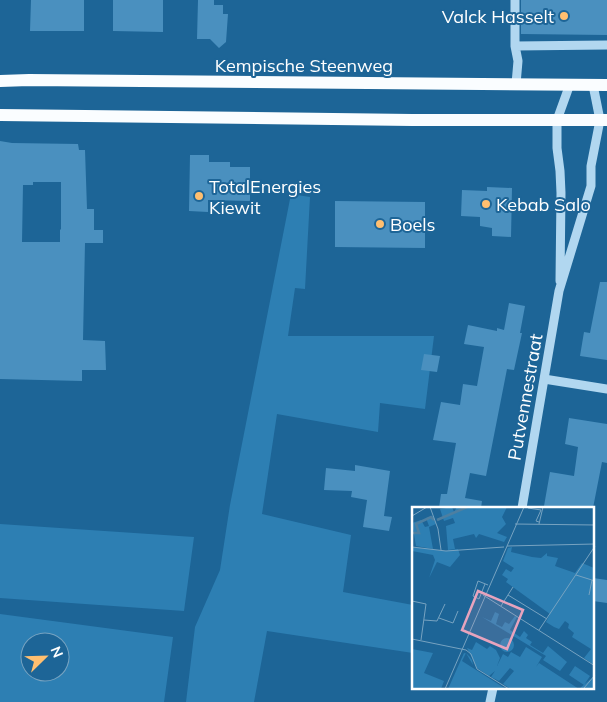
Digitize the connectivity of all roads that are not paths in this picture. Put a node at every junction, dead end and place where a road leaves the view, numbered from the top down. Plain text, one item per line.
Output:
1 (515, 0) edge
2 (607, 45) edge
3 (515, 46) junction
4 (0, 81) edge
5 (516, 84) junction
6 (570, 84) junction
7 (593, 85) junction
8 (607, 85) edge
9 (0, 115) edge
10 (557, 120) junction
11 (603, 120) edge
12 (559, 291) junction
13 (544, 379) junction
14 (607, 389) edge
15 (522, 507) edge

1 - 3 street
2 - 3 street
3 - 5 street
4 - 5 main road, Kempische Steenweg
5 - 6 main road, Kempische Steenweg
6 - 7 main road, Kempische Steenweg
6 - 10 street, Putvennestraat
7 - 8 main road, Kempische Steenweg
7 - 11 street, Putvennestraat
9 - 10 main road
10 - 11 main road
10 - 12 street, Putvennestraat
11 - 12 street, Putvennestraat
12 - 13 street, Putvennestraat
13 - 14 street
13 - 15 street, Putvennestraat

